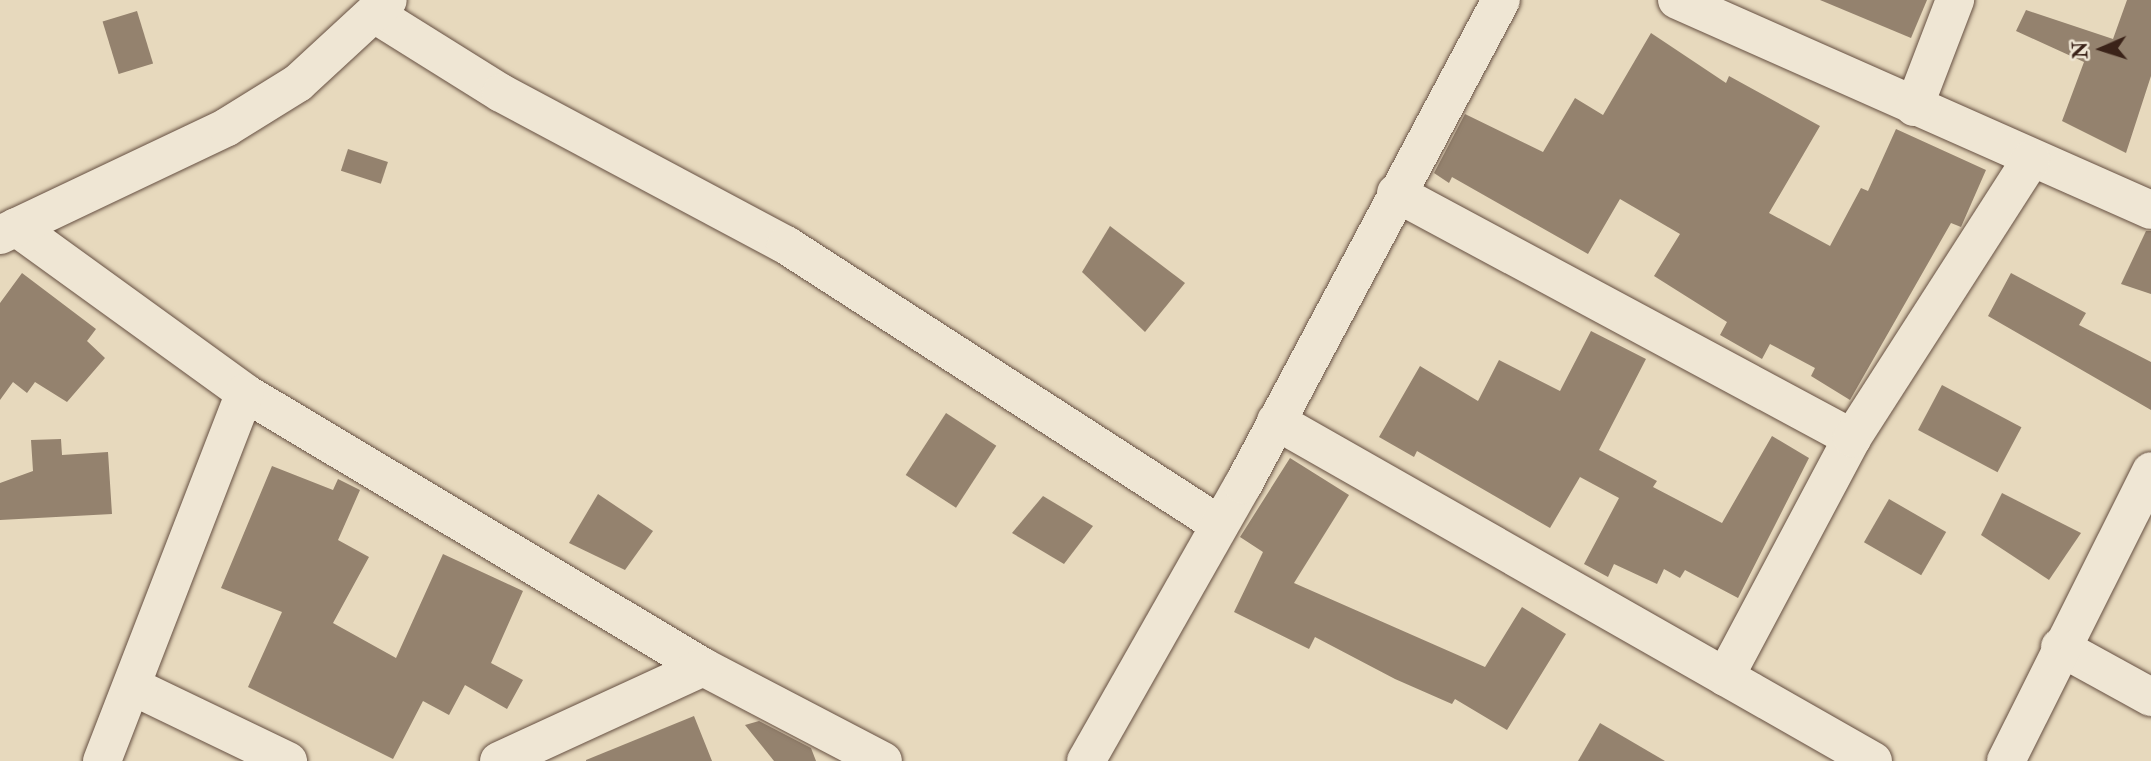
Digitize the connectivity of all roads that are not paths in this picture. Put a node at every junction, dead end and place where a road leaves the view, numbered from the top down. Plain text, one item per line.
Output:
1 (1501, 0) edge
2 (1677, 0) edge
3 (1955, 0) edge
4 (382, 7) edge
5 (1914, 107) junction
6 (2031, 159) junction
7 (1396, 193) junction
8 (2151, 209) edge
9 (8, 231) edge
10 (245, 393) junction
11 (1276, 421) junction
12 (1852, 438) junction
13 (2151, 471) edge
14 (1220, 525) junction
15 (2060, 647) junction
16 (703, 667) junction
17 (1725, 677) junction
18 (134, 687) junction
19 (2151, 697) edge
20 (102, 761) edge
21 (288, 761) edge
22 (499, 761) edge
23 (883, 761) edge
24 (1086, 761) edge
25 (1873, 761) edge
26 (2006, 761) edge

1 - 7 street
2 - 5 street
3 - 5 street
4 - 9 street
4 - 14 street
5 - 6 street
6 - 8 street
6 - 12 street
7 - 11 street
7 - 12 street
9 - 10 street
10 - 16 street
10 - 18 street
11 - 14 street
11 - 17 street
12 - 17 street
13 - 15 street
14 - 24 street
15 - 19 street
15 - 26 street
16 - 22 street
16 - 23 street
17 - 25 street
18 - 20 street
18 - 21 street

